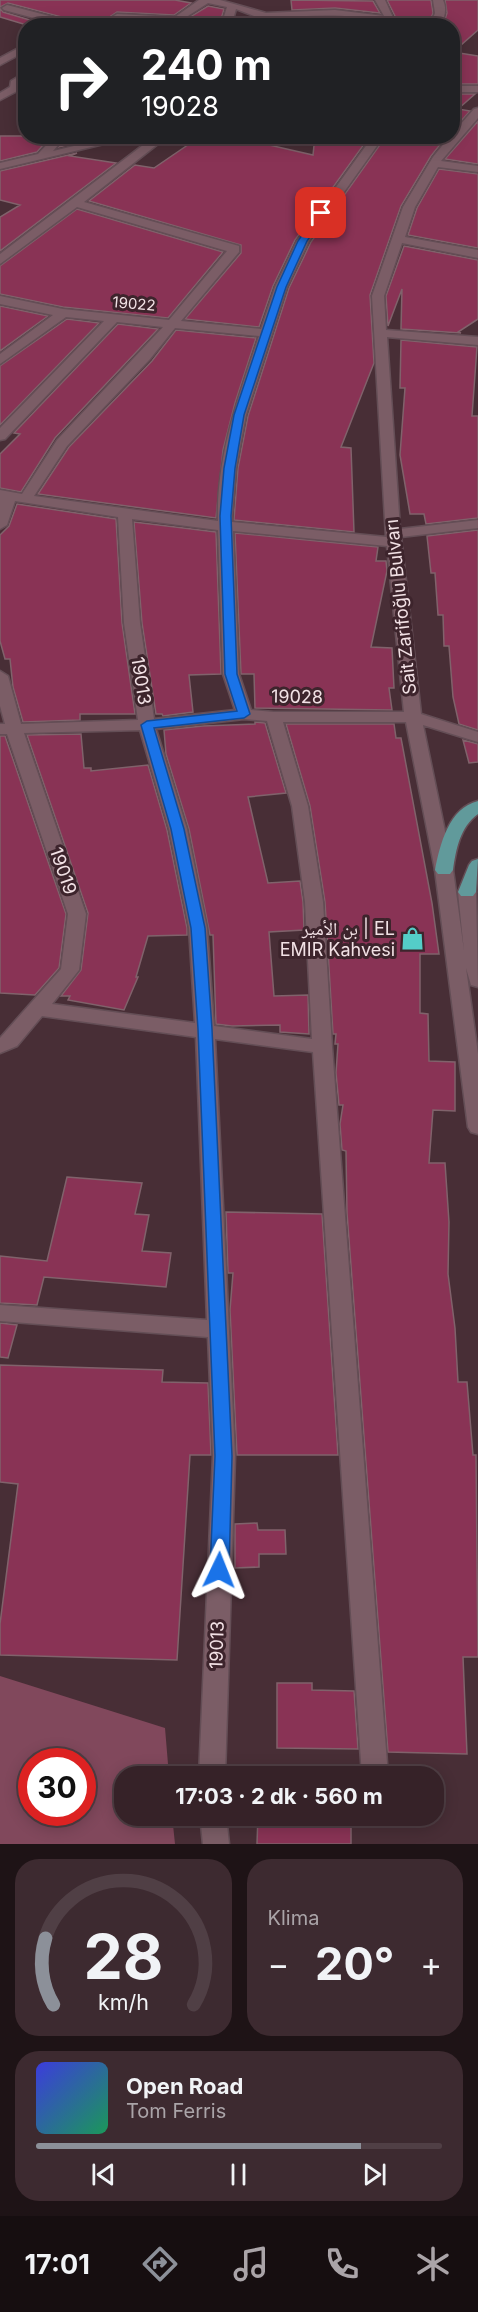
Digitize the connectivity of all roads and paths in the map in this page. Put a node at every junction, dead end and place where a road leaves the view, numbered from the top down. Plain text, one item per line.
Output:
1 (207, 0) edge
2 (263, 0) edge
3 (326, 0) edge
4 (380, 0) edge
5 (438, 0) edge
6 (7, 7) edge
7 (232, 8) junction
8 (333, 13) junction
9 (47, 18) edge
10 (115, 18) edge
11 (167, 18) edge
12 (180, 18) edge
13 (229, 18) edge
14 (266, 18) edge
15 (367, 18) edge
16 (391, 18) edge
17 (439, 18) edge
18 (18, 52) edge
19 (0, 62) edge
20 (18, 81) edge
21 (460, 88) edge
22 (478, 89) edge
23 (0, 97) edge
24 (478, 111) edge
25 (460, 133) edge
26 (53, 144) edge
27 (97, 144) edge
28 (152, 144) edge
29 (373, 144) edge
30 (451, 144) edge
31 (41, 157) junction
32 (435, 163) junction
33 (15, 164) junction
34 (0, 166) edge
35 (478, 169) edge
36 (0, 173) edge
37 (75, 203) junction
38 (399, 239) junction
39 (478, 254) edge
40 (0, 260) edge
41 (0, 300) edge
42 (63, 313) junction
43 (113, 319) junction
44 (171, 324) junction
45 (266, 333) junction
46 (381, 333) junction
47 (478, 341) edge
48 (0, 360) edge
49 (0, 436) edge
50 (4, 495) edge
51 (25, 499) junction
52 (125, 515) junction
53 (478, 524) edge
54 (0, 525) edge
55 (227, 528) junction
56 (394, 538) junction
57 (0, 676) edge
58 (244, 714) junction
59 (274, 717) junction
60 (413, 717) junction
61 (147, 725) junction
62 (7, 729) edge
63 (478, 737) edge
64 (478, 806) edge
65 (478, 865) edge
66 (444, 870) junction
67 (467, 892) joint
68 (478, 981) edge
69 (39, 1009) junction
70 (205, 1029) junction
71 (0, 1046) edge
72 (322, 1047) junction
73 (478, 1127) edge
74 (0, 1313) edge
75 (218, 1329) junction
76 (212, 1766) edge
77 (374, 1766) edge
78 (214, 1826) edge
79 (216, 1844) edge

1 - 7 street
1 - 12 street
2 - 14 street
3 - 8 street
4 - 16 street
5 - 17 street
6 - 9 street
7 - 13 street
7 - 14 street
8 - 14 street
8 - 15 street
10 - 11 street
18 - 19 street
20 - 23 street
21 - 22 street
24 - 25 street, Sait Zarifoğlu Bulvarı
26 - 31 street
27 - 31 street
28 - 37 street
29 - 45 street
30 - 32 street, Sait Zarifoğlu Bulvarı
31 - 33 street
32 - 35 street
32 - 38 street, Sait Zarifoğlu Bulvarı
33 - 34 street
33 - 36 street
37 - 40 street
37 - 44 street
38 - 39 street
38 - 46 street, Sait Zarifoğlu Bulvarı
41 - 42 street, 19022
42 - 43 street, 19022
42 - 48 street
43 - 44 street, 19022
43 - 49 street
44 - 45 street, 19022
44 - 51 street
45 - 55 street
46 - 47 street
46 - 56 street, Sait Zarifoğlu Bulvarı
50 - 51 street
50 - 54 street
51 - 52 street
52 - 55 street
52 - 61 street, 19013
53 - 56 street
55 - 56 street
55 - 58 street
56 - 60 street, Sait Zarifoğlu Bulvarı
57 - 62 street, 19019
58 - 59 street, 19028
58 - 61 street, 19028
59 - 60 street, 19028
59 - 72 street
60 - 63 street, 19028
60 - 66 street, Sait Zarifoğlu Bulvarı
61 - 62 street, 19028
61 - 70 street, 19013
62 - 69 street, 19019
64 - 66 main road
65 - 67 main road
66 - 73 street, Sait Zarifoğlu Bulvarı
67 - 68 street
69 - 70 street
69 - 71 street, 19019
70 - 72 street
70 - 75 street, 19013
72 - 77 street
74 - 75 street
75 - 76 street, 19013
78 - 79 street

